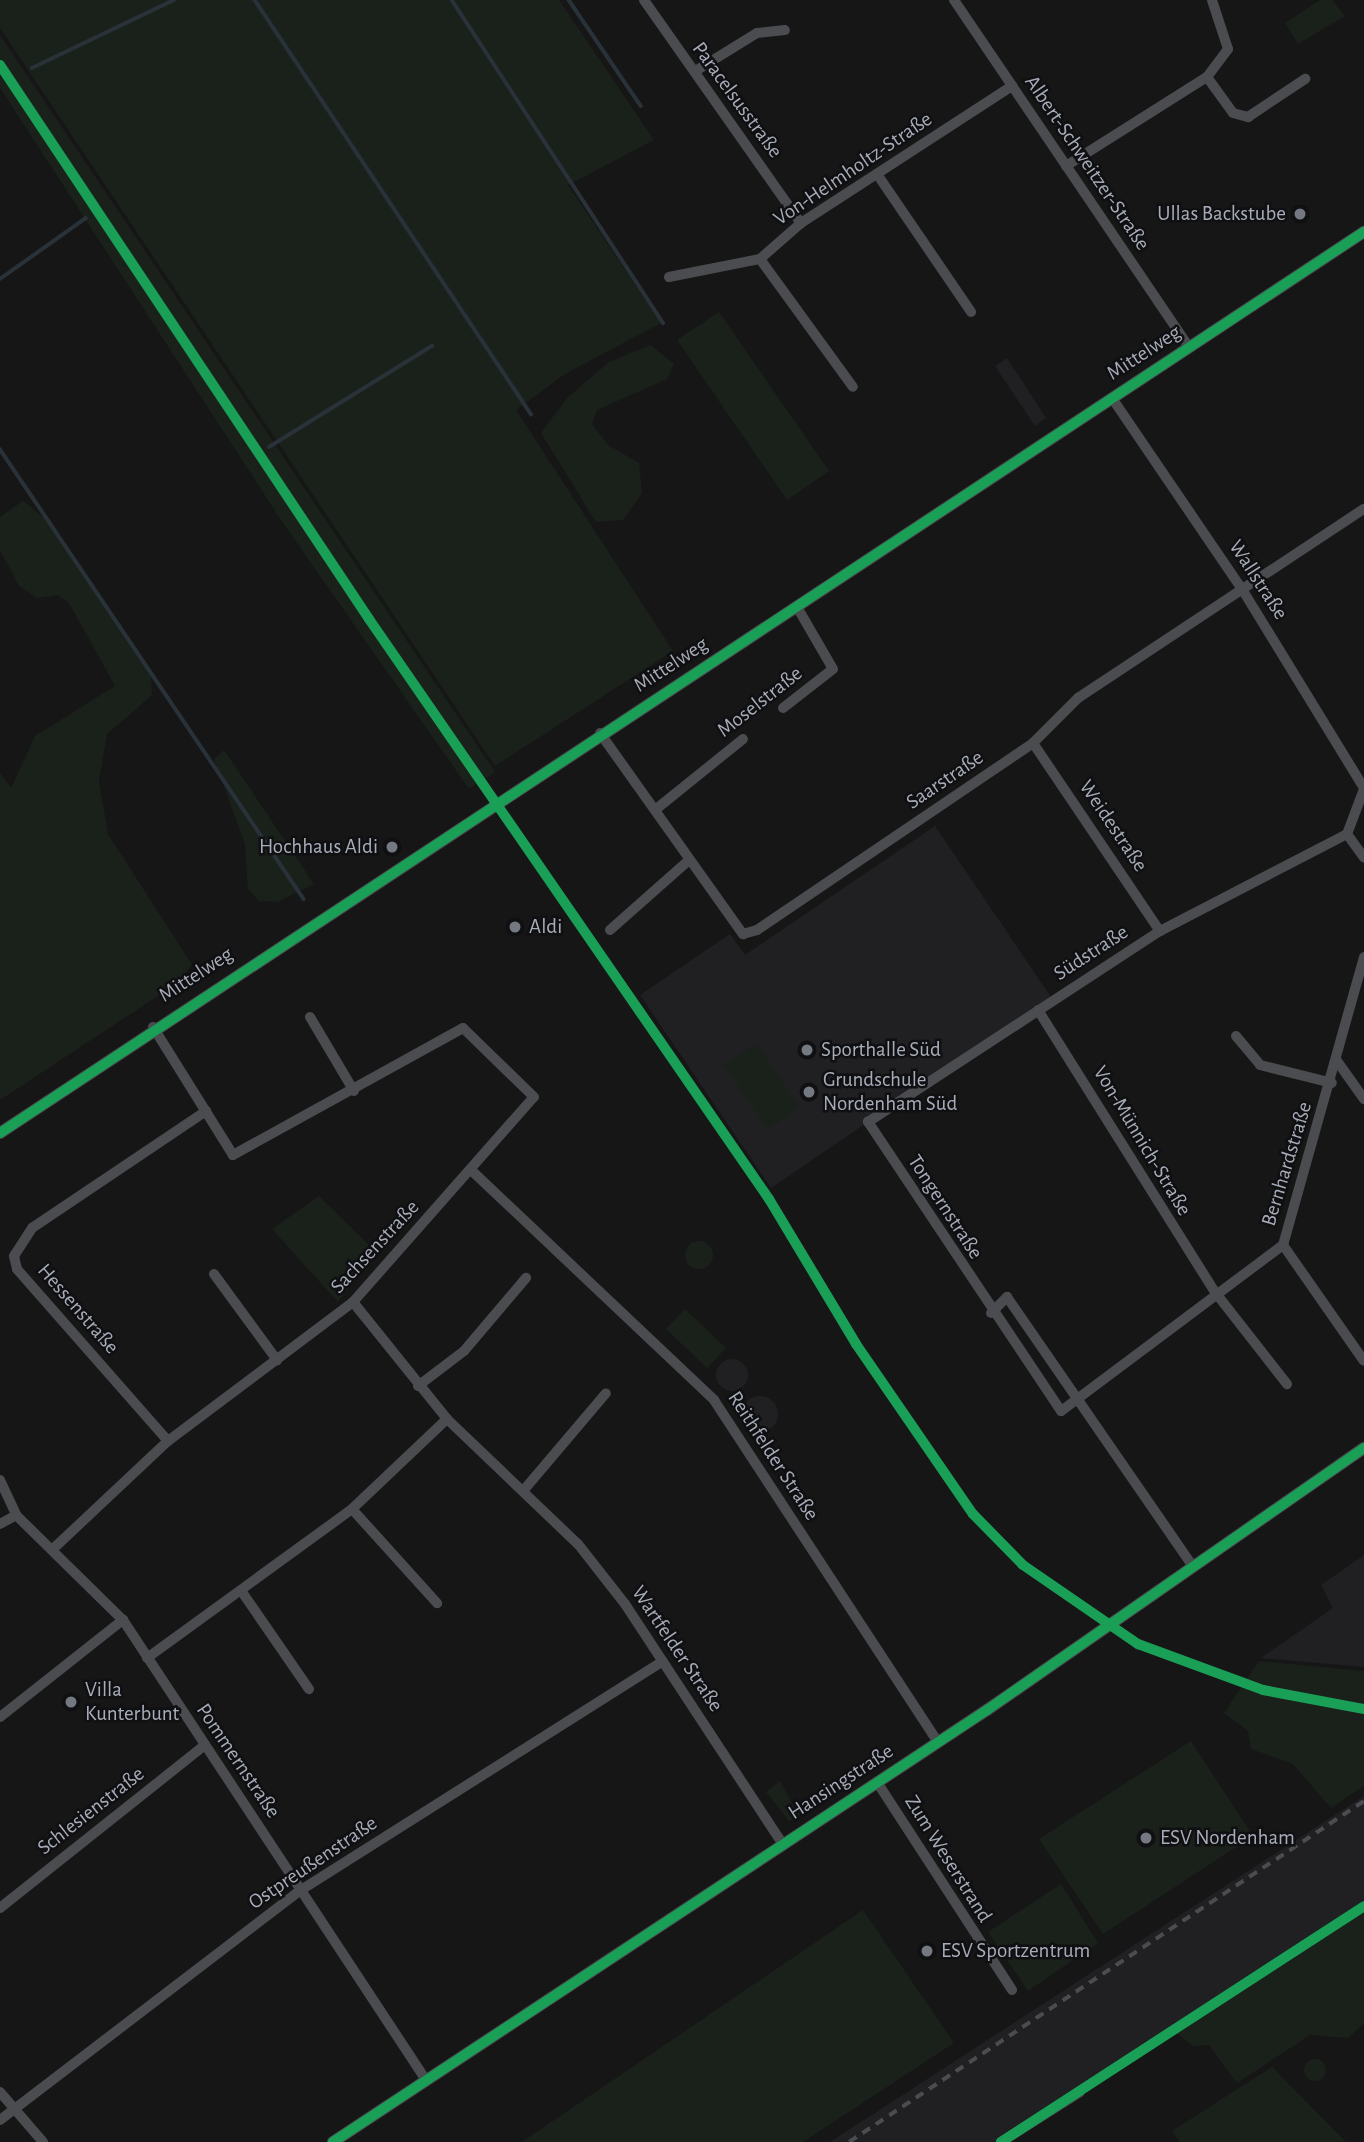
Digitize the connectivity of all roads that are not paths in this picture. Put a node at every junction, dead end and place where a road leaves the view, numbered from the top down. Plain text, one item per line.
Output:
1 (644, 0) edge
2 (954, 0) edge
3 (1212, 0) edge
4 (785, 30) dead end
5 (697, 70) junction
6 (1207, 77) junction
7 (1305, 79) dead end
8 (1013, 86) junction
9 (1066, 166) junction
10 (877, 174) junction
11 (801, 223) junction
12 (1364, 232) edge
13 (760, 259) junction
14 (669, 277) dead end
15 (971, 312) dead end
16 (1189, 347) junction
17 (853, 387) dead end
18 (1112, 398) junction
19 (1364, 509) edge
20 (1242, 589) junction
21 (797, 607) junction
22 (783, 708) dead end
23 (600, 733) junction
24 (743, 738) dead end
25 (1033, 743) junction
26 (1364, 788) edge
27 (655, 810) junction
28 (1347, 834) junction
29 (1364, 857) edge
30 (689, 860) junction
31 (610, 930) dead end
32 (1160, 931) junction
33 (1364, 957) edge
34 (1038, 1010) junction
35 (310, 1017) dead end
36 (152, 1027) junction
37 (1236, 1036) dead end
38 (1338, 1061) junction
39 (1332, 1083) junction
40 (354, 1091) junction
41 (1364, 1099) edge
42 (205, 1111) junction
43 (867, 1122) joint
44 (0, 1133) edge
45 (471, 1170) junction
46 (1283, 1245) junction
47 (214, 1275) dead end
48 (526, 1278) dead end
49 (1215, 1292) junction
50 (353, 1302) junction
51 (991, 1312) junction
52 (276, 1360) junction
53 (1364, 1360) edge
54 (1287, 1384) dead end
55 (418, 1386) junction
56 (606, 1392) dead end
57 (1077, 1397) junction
58 (447, 1419) junction
59 (168, 1441) junction
60 (1364, 1448) edge
61 (0, 1480) edge
62 (523, 1491) junction
63 (352, 1509) junction
64 (16, 1515) junction
65 (0, 1524) edge
66 (54, 1548) junction
67 (1193, 1567) junction
68 (242, 1592) junction
69 (437, 1603) dead end
70 (123, 1620) junction
71 (147, 1658) junction
72 (663, 1661) junction
73 (309, 1689) dead end
74 (0, 1717) edge
75 (938, 1742) junction
76 (205, 1745) junction
77 (877, 1782) junction
78 (782, 1843) junction
79 (301, 1890) junction
80 (0, 1908) edge
81 (1012, 1990) dead end
82 (426, 2080) junction
83 (0, 2092) edge
84 (1080, 2092) dead end
85 (13, 2107) junction
86 (0, 2120) edge
87 (43, 2142) edge
88 (333, 2142) edge
89 (1001, 2142) edge

1 - 5 street, Paracelsusstraße
2 - 8 street, Albert-Schweitzer-Straße
3 - 6 street
4 - 5 street
5 - 11 street, Paracelsusstraße
6 - 7 street
6 - 9 street
8 - 9 street, Albert-Schweitzer-Straße
8 - 10 street, Von-Helmholtz-Straße
9 - 16 street, Albert-Schweitzer-Straße
10 - 11 street, Von-Helmholtz-Straße
10 - 15 street
11 - 13 street, Von-Helmholtz-Straße
12 - 16 street, Mittelweg
13 - 14 street
13 - 17 street
16 - 18 street, Mittelweg
18 - 20 street, Wallstraße
18 - 21 street, Mittelweg
19 - 20 street, Saarstraße
20 - 25 street, Saarstraße
20 - 26 street, Wallstraße
21 - 22 street, Moselstraße
21 - 23 street, Mittelweg
23 - 27 street, Saarstraße
23 - 36 street, Mittelweg
24 - 27 street, Moselstraße
25 - 30 street, Saarstraße
25 - 32 street, Weidestraße
26 - 28 street
27 - 30 street, Saarstraße
28 - 29 street
28 - 32 street, Südstraße
30 - 31 street
32 - 34 street, Südstraße
33 - 38 street, Bernhardstraße
34 - 43 street, Südstraße
34 - 49 street, Von-Münnich-Straße
35 - 40 street
36 - 42 street, Sachsenstraße
36 - 44 street, Mittelweg
37 - 39 street
38 - 39 street, Bernhardstraße
38 - 41 street
39 - 46 street, Bernhardstraße
40 - 42 street, Sachsenstraße
40 - 45 street, Sachsenstraße
42 - 59 street, Hessenstraße
43 - 51 street, Tongernstraße
45 - 50 street, Sachsenstraße
45 - 75 street, Reithfelder Straße
46 - 49 street
46 - 53 street, Bernhardstraße
47 - 52 street
48 - 55 street
49 - 54 street, Von-Münnich-Straße
49 - 57 street
50 - 52 street, Sachsenstraße
50 - 55 street, Wartfelder Straße
51 - 57 street, Tongernstraße
51 - 57 street
52 - 59 street, Sachsenstraße
55 - 58 street, Wartfelder Straße
56 - 62 street
57 - 67 street
58 - 62 street, Wartfelder Straße
58 - 63 street
59 - 66 street, Sachsenstraße
60 - 67 street, Hansingstraße
61 - 64 street, Pommernstraße
62 - 72 street, Wartfelder Straße
63 - 68 street
63 - 69 street
64 - 65 street
64 - 66 street, Pommernstraße
66 - 70 street, Pommernstraße
67 - 75 street, Hansingstraße
68 - 71 street
68 - 73 street
70 - 71 street, Pommernstraße
70 - 74 street
71 - 76 street, Pommernstraße
72 - 78 street, Wartfelder Straße
72 - 79 street, Ostpreußenstraße
75 - 77 street, Hansingstraße
76 - 79 street, Pommernstraße
76 - 80 street, Schlesienstraße
77 - 78 street, Hansingstraße
77 - 81 street, Zum Weserstrand
78 - 82 street, Hansingstraße
79 - 82 street, Pommernstraße
79 - 85 street, Ostpreußenstraße
82 - 88 street, Hansingstraße
83 - 85 street
84 - 89 street
85 - 86 street, Ostpreußenstraße
85 - 87 street

